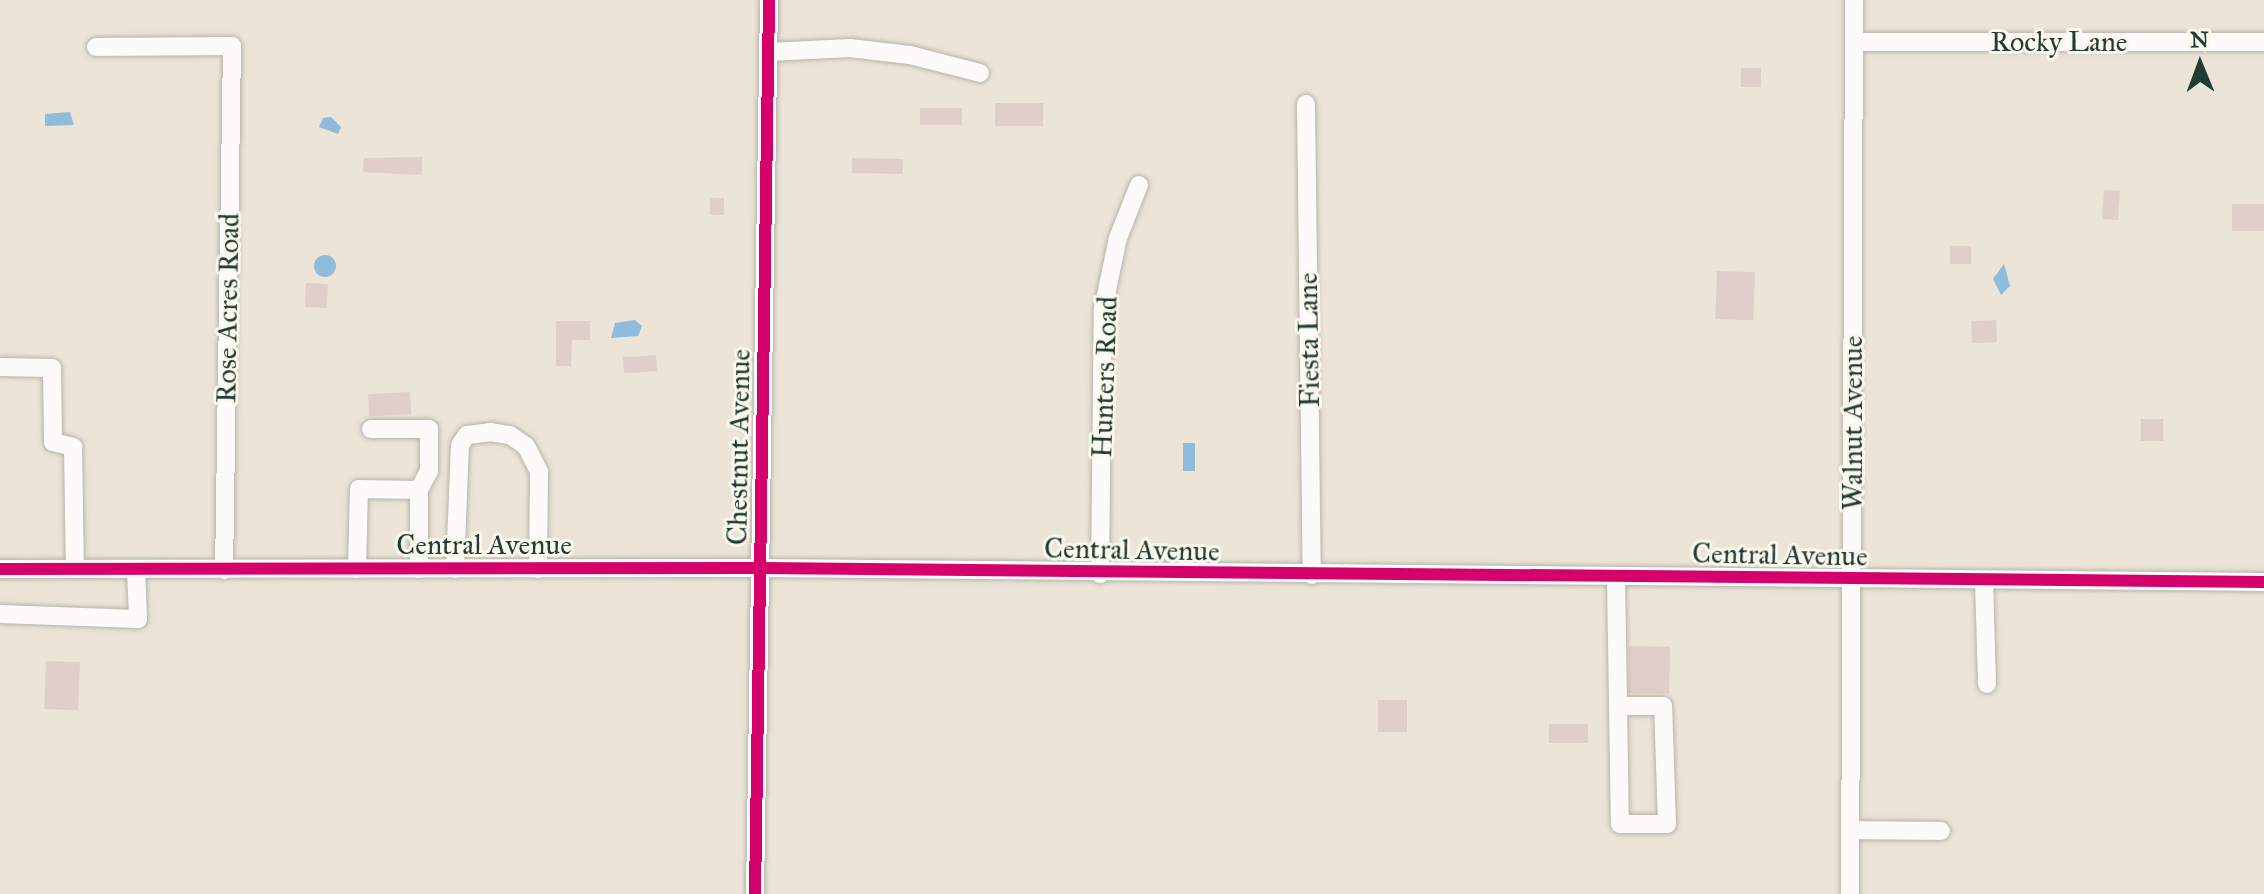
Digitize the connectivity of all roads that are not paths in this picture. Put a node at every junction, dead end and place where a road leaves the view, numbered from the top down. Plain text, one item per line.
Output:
1 (769, 0) edge
2 (1854, 0) edge
3 (1854, 42) junction
4 (2264, 42) edge
5 (96, 47) dead end
6 (769, 52) junction
7 (980, 73) dead end
8 (1306, 104) dead end
9 (1139, 185) dead end
10 (0, 367) edge
11 (371, 429) dead end
12 (419, 490) junction
13 (761, 568) junction
14 (0, 569) edge
15 (75, 569) junction
16 (136, 569) junction
17 (357, 569) junction
18 (419, 569) junction
19 (455, 569) junction
20 (538, 569) junction
21 (224, 570) junction
22 (1100, 574) junction
23 (1312, 575) junction
24 (1616, 577) junction
25 (1853, 581) junction
26 (1984, 581) junction
27 (2264, 582) edge
28 (0, 614) edge
29 (1987, 684) dead end
30 (1618, 706) junction
31 (1851, 830) junction
32 (1941, 831) dead end
33 (755, 894) edge
34 (1850, 894) edge

1 - 6 street, Chestnut Avenue
2 - 3 street, Walnut Avenue
3 - 4 street, Rocky Lane
3 - 25 street, Walnut Avenue
5 - 21 street, Rose Acres Road
6 - 7 street
6 - 13 street, Chestnut Avenue
8 - 23 street, Fiesta Lane
9 - 22 street, Hunters Road
10 - 15 street
11 - 12 street
12 - 17 street
12 - 18 street
13 - 20 street, Central Avenue
13 - 22 street, Central Avenue
13 - 33 street, Chestnut Avenue
14 - 15 street, Central Avenue
15 - 16 street, Central Avenue
16 - 21 street, Central Avenue
16 - 28 street
17 - 18 street, Central Avenue
17 - 21 street, Central Avenue
18 - 19 street, Central Avenue
19 - 20 street, Central Avenue
19 - 20 street
22 - 23 street, Central Avenue
23 - 24 street, Central Avenue
24 - 25 street, Central Avenue
24 - 30 street
25 - 26 street, Central Avenue
25 - 31 street, Walnut Avenue
26 - 27 street, Central Avenue
26 - 29 street
30 - 30 street
31 - 32 street
31 - 34 street, Walnut Avenue

